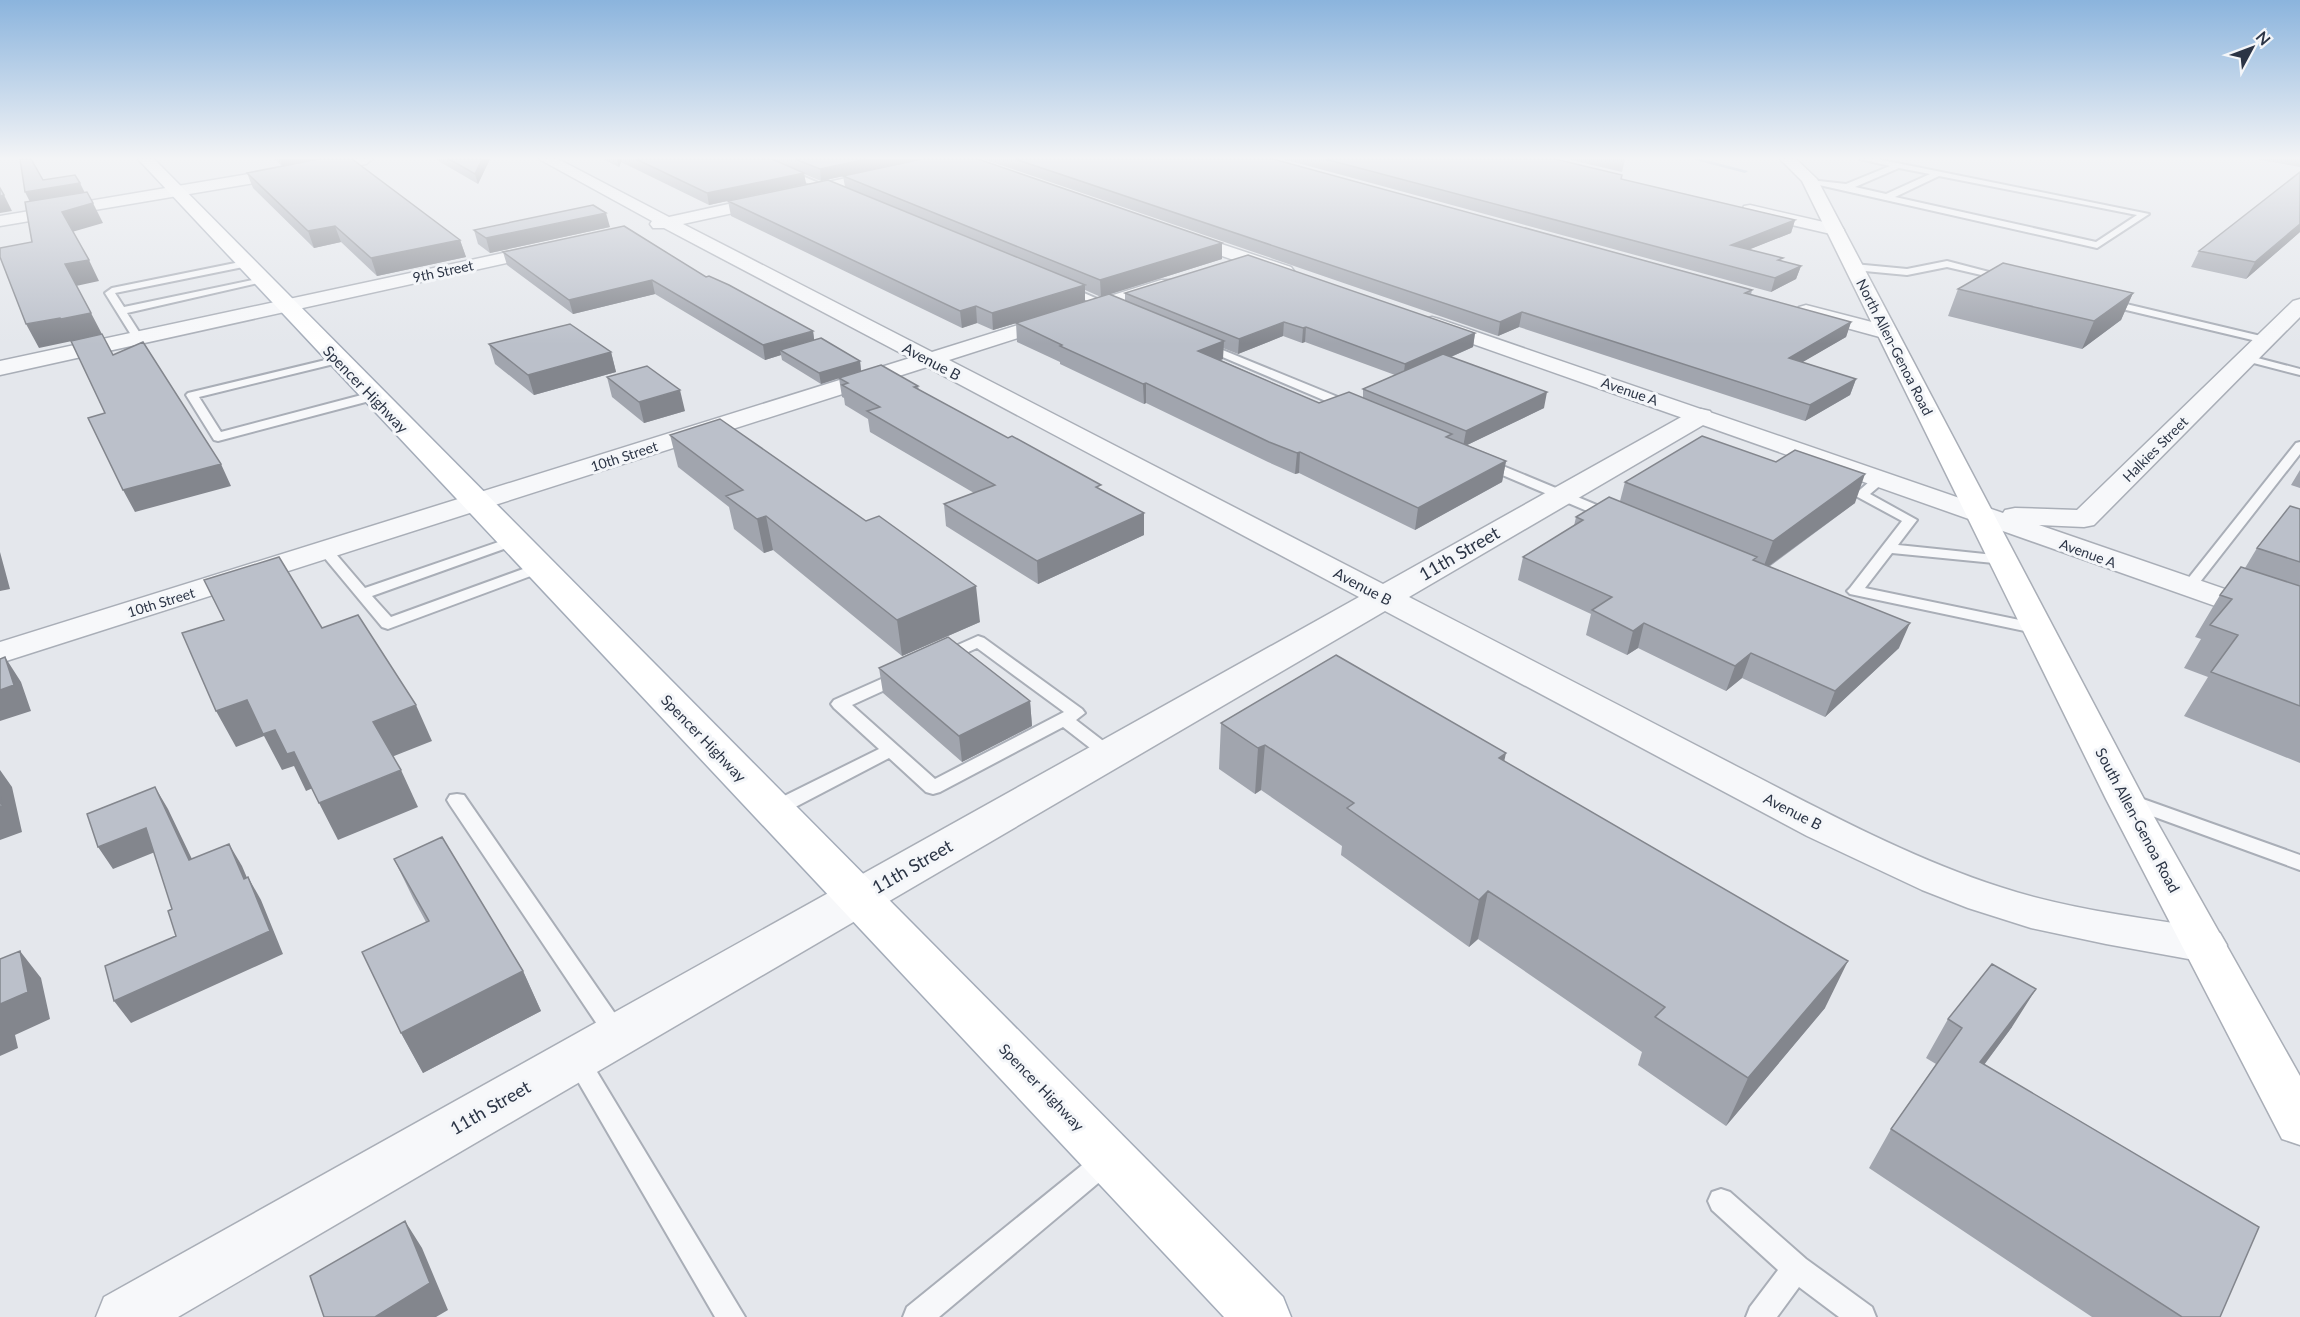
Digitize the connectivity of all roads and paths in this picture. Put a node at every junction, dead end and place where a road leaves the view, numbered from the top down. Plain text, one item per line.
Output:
1 (203, 220) edge
2 (648, 220) edge
3 (676, 220) edge
4 (1794, 220) edge
5 (1831, 220) edge
6 (1992, 220) edge
7 (2135, 220) edge
8 (655, 225) junction
9 (1159, 228) edge
10 (1835, 230) junction
11 (563, 245) edge
12 (1248, 259) junction
13 (1854, 267) junction
14 (1215, 270) edge
15 (1193, 276) edge
16 (1305, 279) edge
17 (2015, 280) edge
18 (1051, 282) edge
19 (264, 284) junction
20 (2094, 299) edge
21 (1104, 304) junction
22 (1784, 304) edge
23 (121, 311) junction
24 (1126, 313) edge
25 (2295, 316) edge
26 (1418, 318) edge
27 (1887, 333) junction
28 (138, 338) junction
29 (2265, 340) junction
30 (1191, 341) edge
31 (2246, 358) junction
32 (338, 360) junction
33 (929, 360) junction
34 (0, 368) edge
35 (2300, 372) edge
36 (374, 396) junction
37 (1366, 413) edge
38 (1701, 416) junction
39 (2300, 446) edge
40 (1475, 459) edge
41 (1882, 478) junction
42 (1562, 495) junction
43 (476, 503) junction
44 (1981, 514) junction
45 (1627, 522) edge
46 (513, 541) junction
47 (1888, 548) junction
48 (325, 550) junction
49 (2004, 560) junction
50 (539, 568) junction
51 (2188, 588) junction
52 (363, 594) junction
53 (1383, 597) junction
54 (2300, 626) edge
55 (2039, 629) junction
56 (0, 653) edge
57 (1064, 719) junction
58 (891, 750) junction
59 (1109, 753) junction
60 (2125, 799) junction
61 (457, 800) dead end
62 (773, 810) junction
63 (2300, 863) edge
64 (858, 897) junction
65 (2205, 945) junction
66 (597, 1047) junction
67 (2300, 1123) edge
68 (1109, 1158) junction
69 (1721, 1201) dead end
70 (1796, 1268) junction
71 (124, 1317) edge
72 (730, 1317) edge
73 (917, 1317) edge
74 (1263, 1317) edge
75 (1760, 1317) edge
76 (1862, 1317) edge

1 - 19 main road, Spencer Highway
2 - 8 street, Avenue B
3 - 8 street
4 - 10 street
5 - 10 main road, North Allen-Genoa Road
6 - 7 lane
8 - 33 street, Avenue B
9 - 12 street
10 - 13 main road, North Allen-Genoa Road
11 - 19 street, 9th Street
12 - 14 street
12 - 16 street
13 - 17 lane
13 - 27 main road, North Allen-Genoa Road
15 - 21 street, 10th Street
18 - 21 lane
19 - 23 lane
19 - 23 lane
19 - 28 street, 9th Street
19 - 32 main road, Spencer Highway
20 - 29 lane
21 - 24 lane
21 - 33 street, 10th Street
22 - 27 street
23 - 28 lane
25 - 29 street, Halkies Street
26 - 38 street, Avenue A
27 - 44 main road, North Allen-Genoa Road
28 - 34 street, 9th Street
29 - 31 street, Halkies Street
30 - 37 lane
31 - 35 lane
31 - 44 street, Halkies Street
32 - 36 main road, Spencer Highway
32 - 36 lane
33 - 43 street, 10th Street
33 - 53 street, Avenue B
36 - 43 main road, Spencer Highway
38 - 41 street, Avenue A
38 - 42 street, 11th Street
39 - 51 lane
40 - 42 lane
41 - 44 street, Avenue A
41 - 47 lane
42 - 45 lane
42 - 53 street, 11th Street
43 - 46 main road, Spencer Highway
43 - 48 street, 10th Street
44 - 49 main road, South Allen-Genoa Road
44 - 51 street, Avenue A
46 - 50 main road, Spencer Highway
46 - 52 lane
47 - 49 lane
47 - 55 lane
48 - 52 lane
48 - 56 street, 10th Street
49 - 55 main road, South Allen-Genoa Road
50 - 52 lane
50 - 62 main road, Spencer Highway
51 - 54 street, Avenue A
53 - 59 street, 11th Street
53 - 65 street, Avenue B
55 - 60 main road, South Allen-Genoa Road
57 - 58 lane
57 - 58 lane
57 - 59 lane
58 - 62 lane
59 - 64 street, 11th Street
60 - 63 lane
60 - 65 main road, South Allen-Genoa Road
61 - 66 lane
62 - 64 main road, Spencer Highway
64 - 66 street, 11th Street
64 - 68 main road, Spencer Highway
65 - 67 main road, South Allen-Genoa Road
66 - 71 street, 11th Street
66 - 72 lane
68 - 73 lane
68 - 74 main road, Spencer Highway
69 - 70 lane
70 - 75 lane
70 - 76 lane

